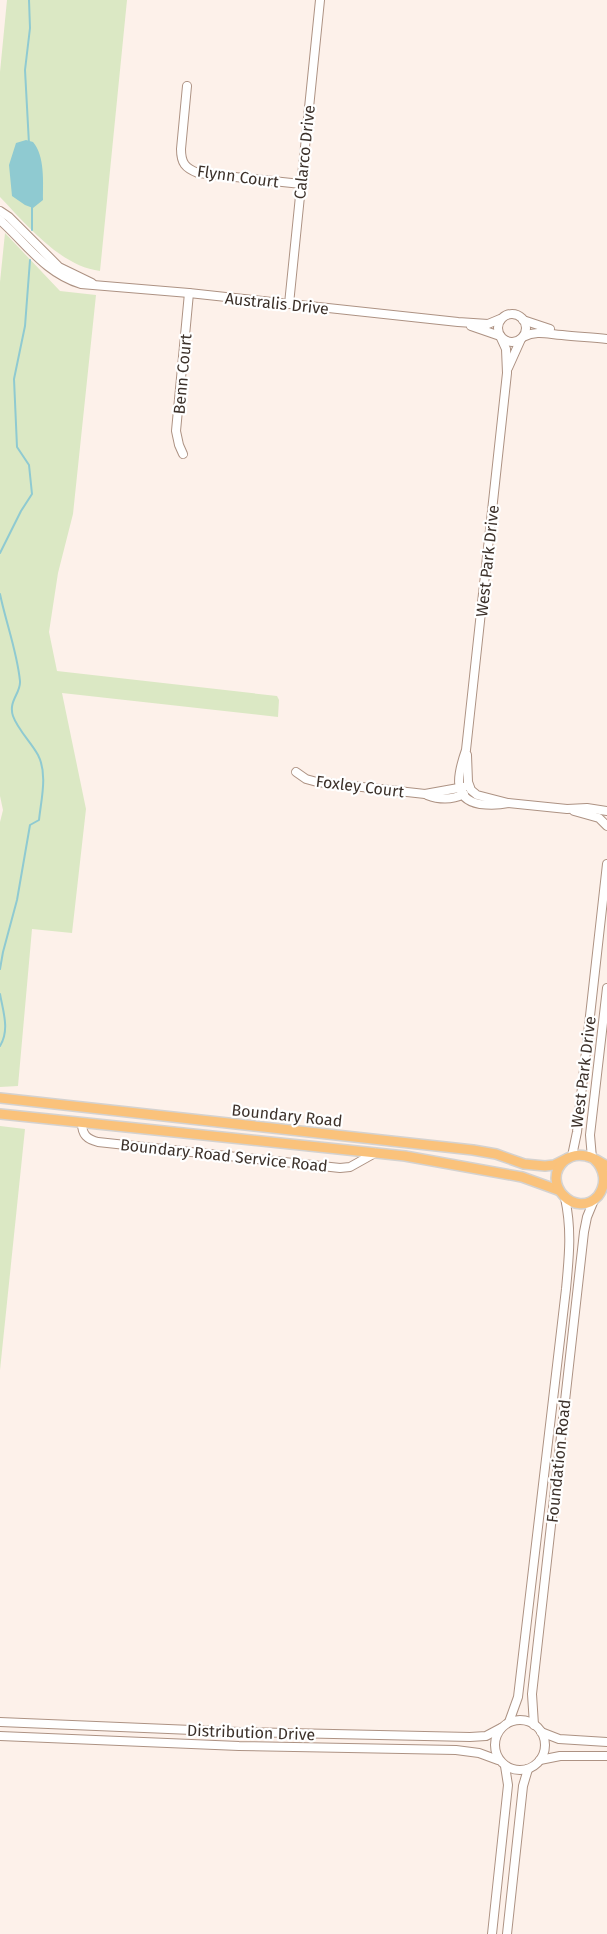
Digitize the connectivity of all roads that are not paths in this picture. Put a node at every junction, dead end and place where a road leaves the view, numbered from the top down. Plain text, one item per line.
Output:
1 (320, 0) edge
2 (187, 86) dead end
3 (301, 184) junction
4 (0, 211) edge
5 (0, 220) edge
6 (96, 284) junction
7 (189, 293) junction
8 (289, 304) junction
9 (501, 319) junction
10 (524, 320) junction
11 (458, 322) junction
12 (575, 335) junction
13 (501, 337) junction
14 (522, 338) junction
15 (607, 339) edge
16 (507, 373) junction
17 (183, 454) dead end
18 (466, 750) junction
19 (296, 772) dead end
20 (470, 787) junction
21 (461, 791) junction
22 (508, 803) junction
23 (567, 809) junction
24 (607, 811) edge
25 (606, 823) edge
26 (607, 864) edge
27 (607, 986) edge
28 (593, 987) junction
29 (606, 994) edge
30 (0, 1098) edge
31 (84, 1108) junction
32 (0, 1114) edge
33 (82, 1123) junction
34 (375, 1153) junction
35 (570, 1157) junction
36 (593, 1159) junction
37 (607, 1166) edge
38 (562, 1194) junction
39 (601, 1194) edge
40 (566, 1289) junction
41 (578, 1290) junction
42 (0, 1722) edge
43 (509, 1722) junction
44 (534, 1725) junction
45 (0, 1728) edge
46 (501, 1728) junction
47 (240, 1732) junction
48 (542, 1732) junction
49 (0, 1736) edge
50 (607, 1742) edge
51 (239, 1746) junction
52 (607, 1756) edge
53 (498, 1760) junction
54 (540, 1760) junction
55 (505, 1766) junction
56 (528, 1769) junction
57 (495, 1909) junction
58 (510, 1911) junction
59 (492, 1934) edge
60 (507, 1934) edge

1 - 3 street, Calarco Drive
2 - 3 street, Flynn Court
3 - 8 street, Calarco Drive
4 - 6 street, Australis Drive
5 - 6 street, Australis Drive
6 - 7 street, Australis Drive
7 - 8 street, Australis Drive
7 - 17 street, Benn Court
8 - 11 street, Australis Drive
9 - 10 street
9 - 11 street, Australis Drive
9 - 13 street
10 - 12 street
10 - 14 street
11 - 13 street, Australis Drive
12 - 14 street
12 - 15 street
13 - 14 street
13 - 16 street, West Park Drive
14 - 16 street, West Park Drive
16 - 18 street, West Park Drive
18 - 20 street, West Park Drive
18 - 21 street, West Park Drive
19 - 21 street, Foxley Court
20 - 21 street, Foxley Court
20 - 22 street
21 - 22 street
22 - 23 street
23 - 24 street
23 - 25 street
26 - 28 street, West Park Drive
27 - 28 street, West Park Drive
27 - 29 street, West Park Drive
28 - 29 street, West Park Drive
28 - 35 street, West Park Drive
29 - 36 street, West Park Drive
30 - 31 main road, Boundary Road
31 - 33 main road
31 - 35 main road, Boundary Road
32 - 33 main road, Boundary Road
33 - 34 main road, Boundary Road
33 - 34 street, Boundary Road Service Road
34 - 38 main road, Boundary Road
35 - 36 main road
35 - 38 main road
36 - 37 main road
36 - 39 main road
38 - 39 main road
38 - 40 street, Foundation Road
39 - 41 street, Foundation Road
40 - 41 street
40 - 43 street, Foundation Road
41 - 44 street, Foundation Road
42 - 45 street
42 - 47 street, Distribution Drive
43 - 44 street
43 - 46 street
44 - 48 street
46 - 47 street, Distribution Drive
46 - 53 street
47 - 51 street
48 - 50 street
48 - 54 street
49 - 51 street, Distribution Drive
51 - 53 street, Distribution Drive
52 - 54 street
53 - 55 street
54 - 56 street
55 - 56 street
55 - 57 street
56 - 58 street
57 - 58 street
57 - 59 street
58 - 60 street

